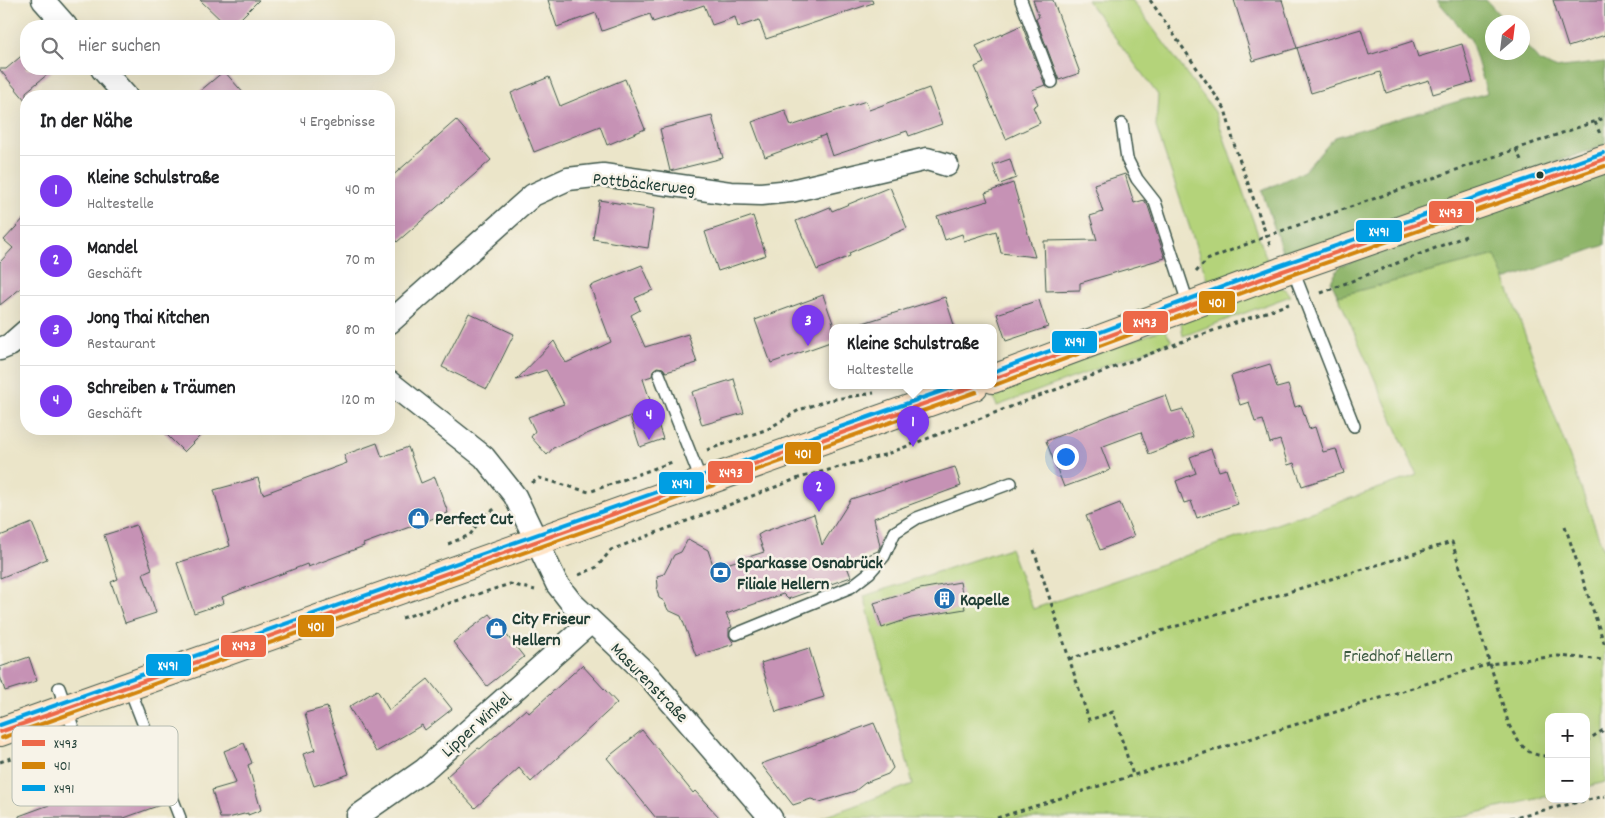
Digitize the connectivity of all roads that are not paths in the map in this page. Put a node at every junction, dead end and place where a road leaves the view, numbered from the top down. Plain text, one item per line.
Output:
1 (43, 0) edge
2 (1021, 0) edge
3 (61, 20) edge
4 (107, 75) edge
5 (1052, 82) dead end
6 (121, 90) edge
7 (1122, 124) dead end
8 (1605, 159) edge
9 (947, 165) dead end
10 (1286, 270) junction
11 (1185, 295) junction
12 (395, 318) edge
13 (20, 336) edge
14 (0, 349) edge
15 (659, 374) dead end
16 (997, 377) edge
17 (395, 387) edge
18 (966, 389) edge
19 (1354, 426) dead end
20 (702, 483) junction
21 (1011, 483) dead end
22 (537, 542) junction
23 (591, 622) junction
24 (736, 634) dead end
25 (129, 687) junction
26 (2, 726) edge
27 (144, 726) edge
28 (175, 806) edge
29 (180, 818) edge
30 (360, 818) edge
31 (771, 818) edge

1 - 3 street
2 - 5 lane
4 - 6 street
7 - 11 lane
8 - 10 main road
9 - 12 street, Pottbäckerweg
10 - 11 main road
10 - 19 lane
11 - 16 main road
13 - 14 street
15 - 20 lane
17 - 22 street, Masurenstraße
18 - 20 main road
20 - 22 main road
21 - 24 lane
22 - 23 street, Masurenstraße
22 - 25 main road
23 - 30 street, Lipper Winkel
23 - 31 street, Masurenstraße
25 - 26 main road
25 - 27 lane
28 - 29 lane

